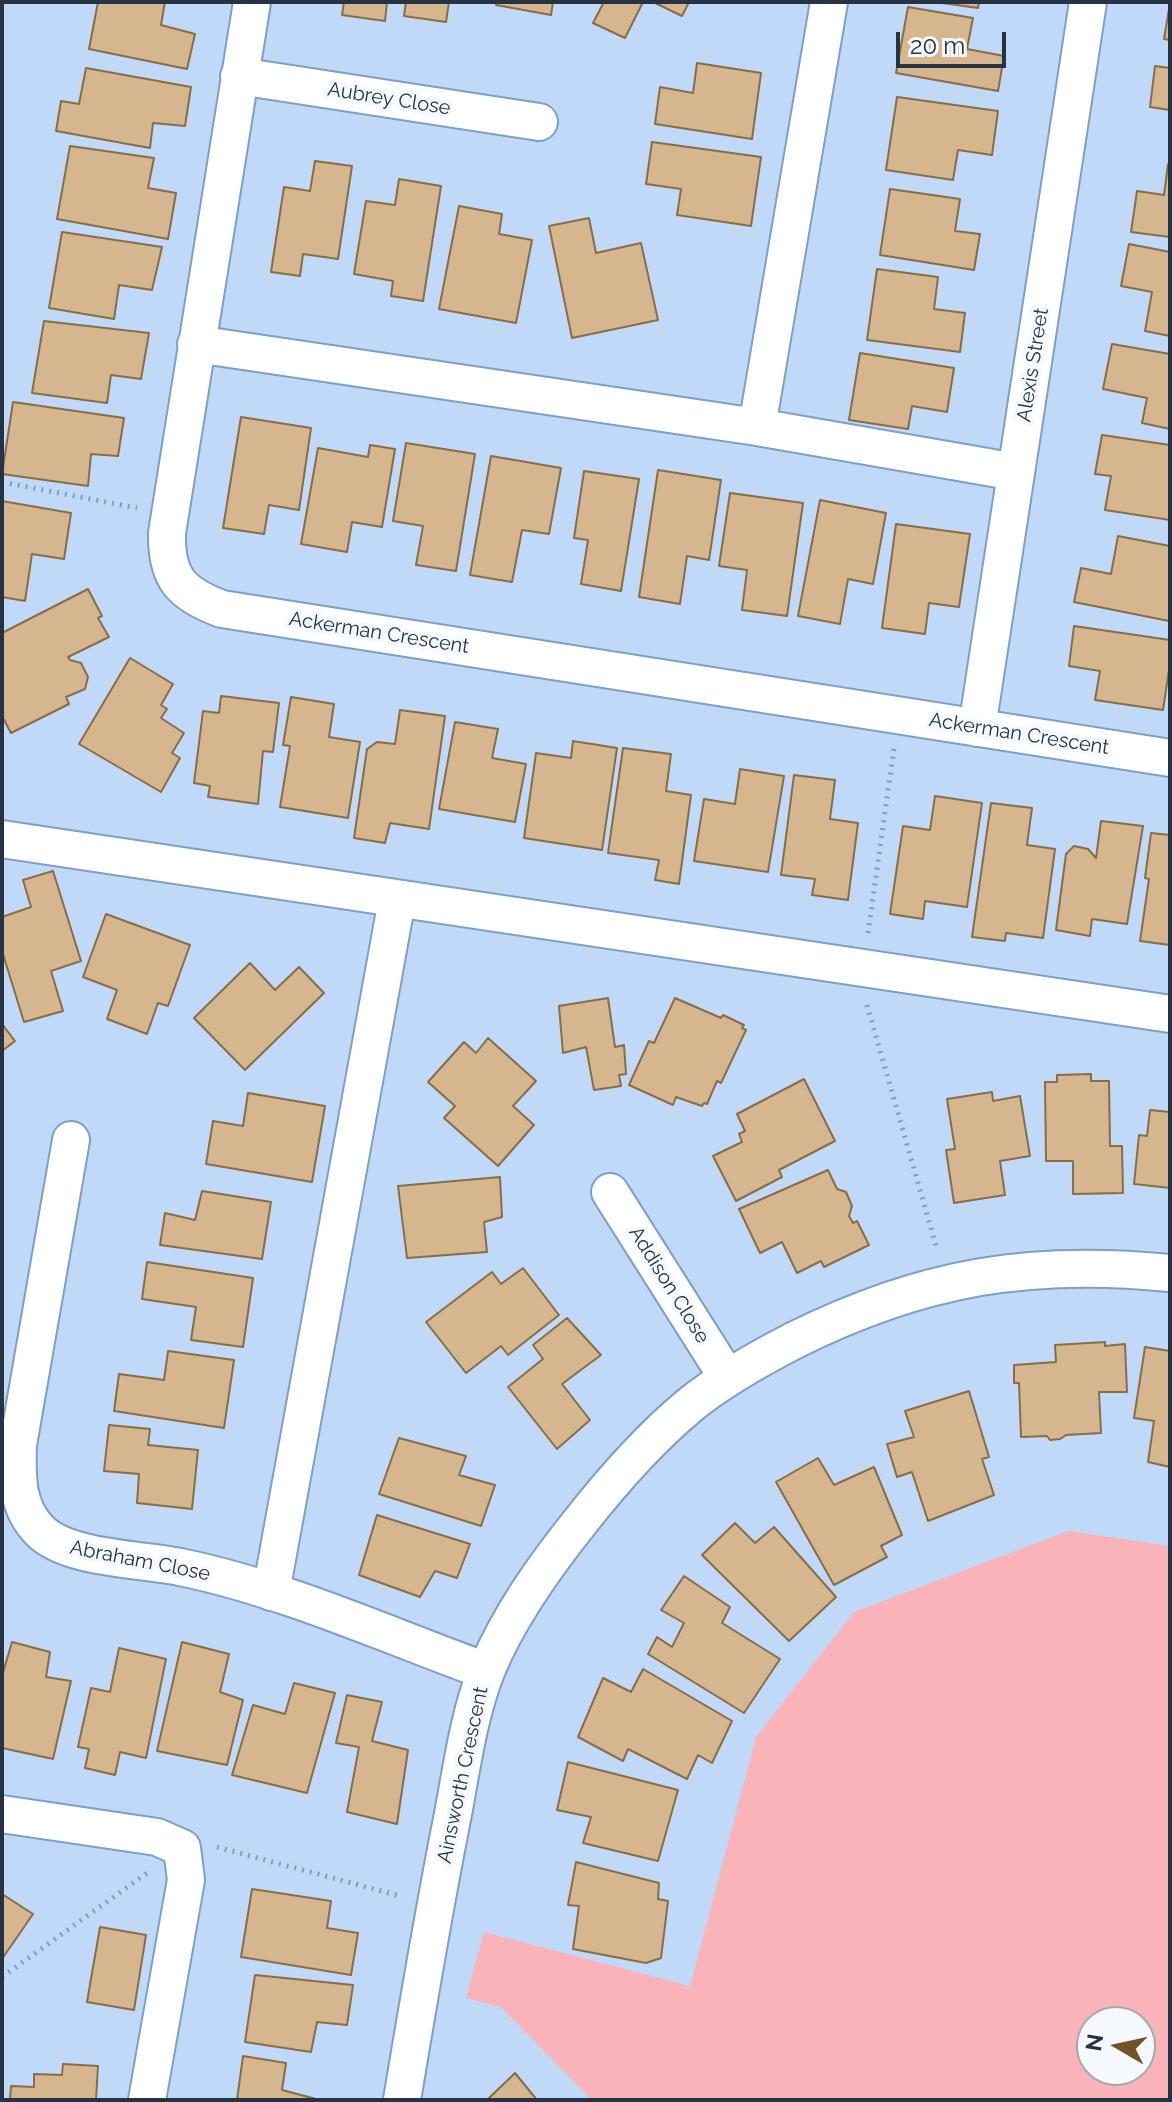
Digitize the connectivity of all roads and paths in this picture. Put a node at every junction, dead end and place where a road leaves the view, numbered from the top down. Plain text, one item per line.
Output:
1 (252, 2) edge
2 (829, 2) edge
3 (1088, 2) edge
4 (239, 76) junction
5 (539, 122) dead end
6 (196, 344) junction
7 (757, 427) junction
8 (1016, 472) junction
9 (2, 482) edge
10 (169, 515) junction
11 (899, 716) junction
12 (977, 728) junction
13 (1170, 758) edge
14 (2, 839) edge
15 (397, 900) junction
16 (867, 939) dead end
17 (865, 1000) dead end
18 (1170, 1014) edge
19 (71, 1140) dead end
20 (610, 1192) dead end
21 (1170, 1273) edge
22 (945, 1283) junction
23 (727, 1377) junction
24 (271, 1592) junction
25 (486, 1671) junction
26 (2, 1814) edge
27 (147, 2100) edge
28 (402, 2100) edge

1 - 4 street, Ackerman Crescent
2 - 7 street
3 - 8 street, Alexis Street
4 - 5 street, Aubrey Close
4 - 6 street, Ackerman Crescent
6 - 7 street
6 - 10 street, Ackerman Crescent
7 - 8 street
8 - 12 street, Alexis Street
9 - 10 path
10 - 11 street, Ackerman Crescent
11 - 12 street, Ackerman Crescent
11 - 16 path
12 - 13 street, Ackerman Crescent
14 - 15 street
15 - 18 street
15 - 24 street
17 - 22 path
19 - 24 street, Abraham Close
20 - 23 street, Addison Close
21 - 22 street, Ainsworth Crescent
22 - 23 street, Ainsworth Crescent
23 - 25 street, Ainsworth Crescent
24 - 25 street, Abraham Close
25 - 28 street, Ainsworth Crescent
26 - 27 street

